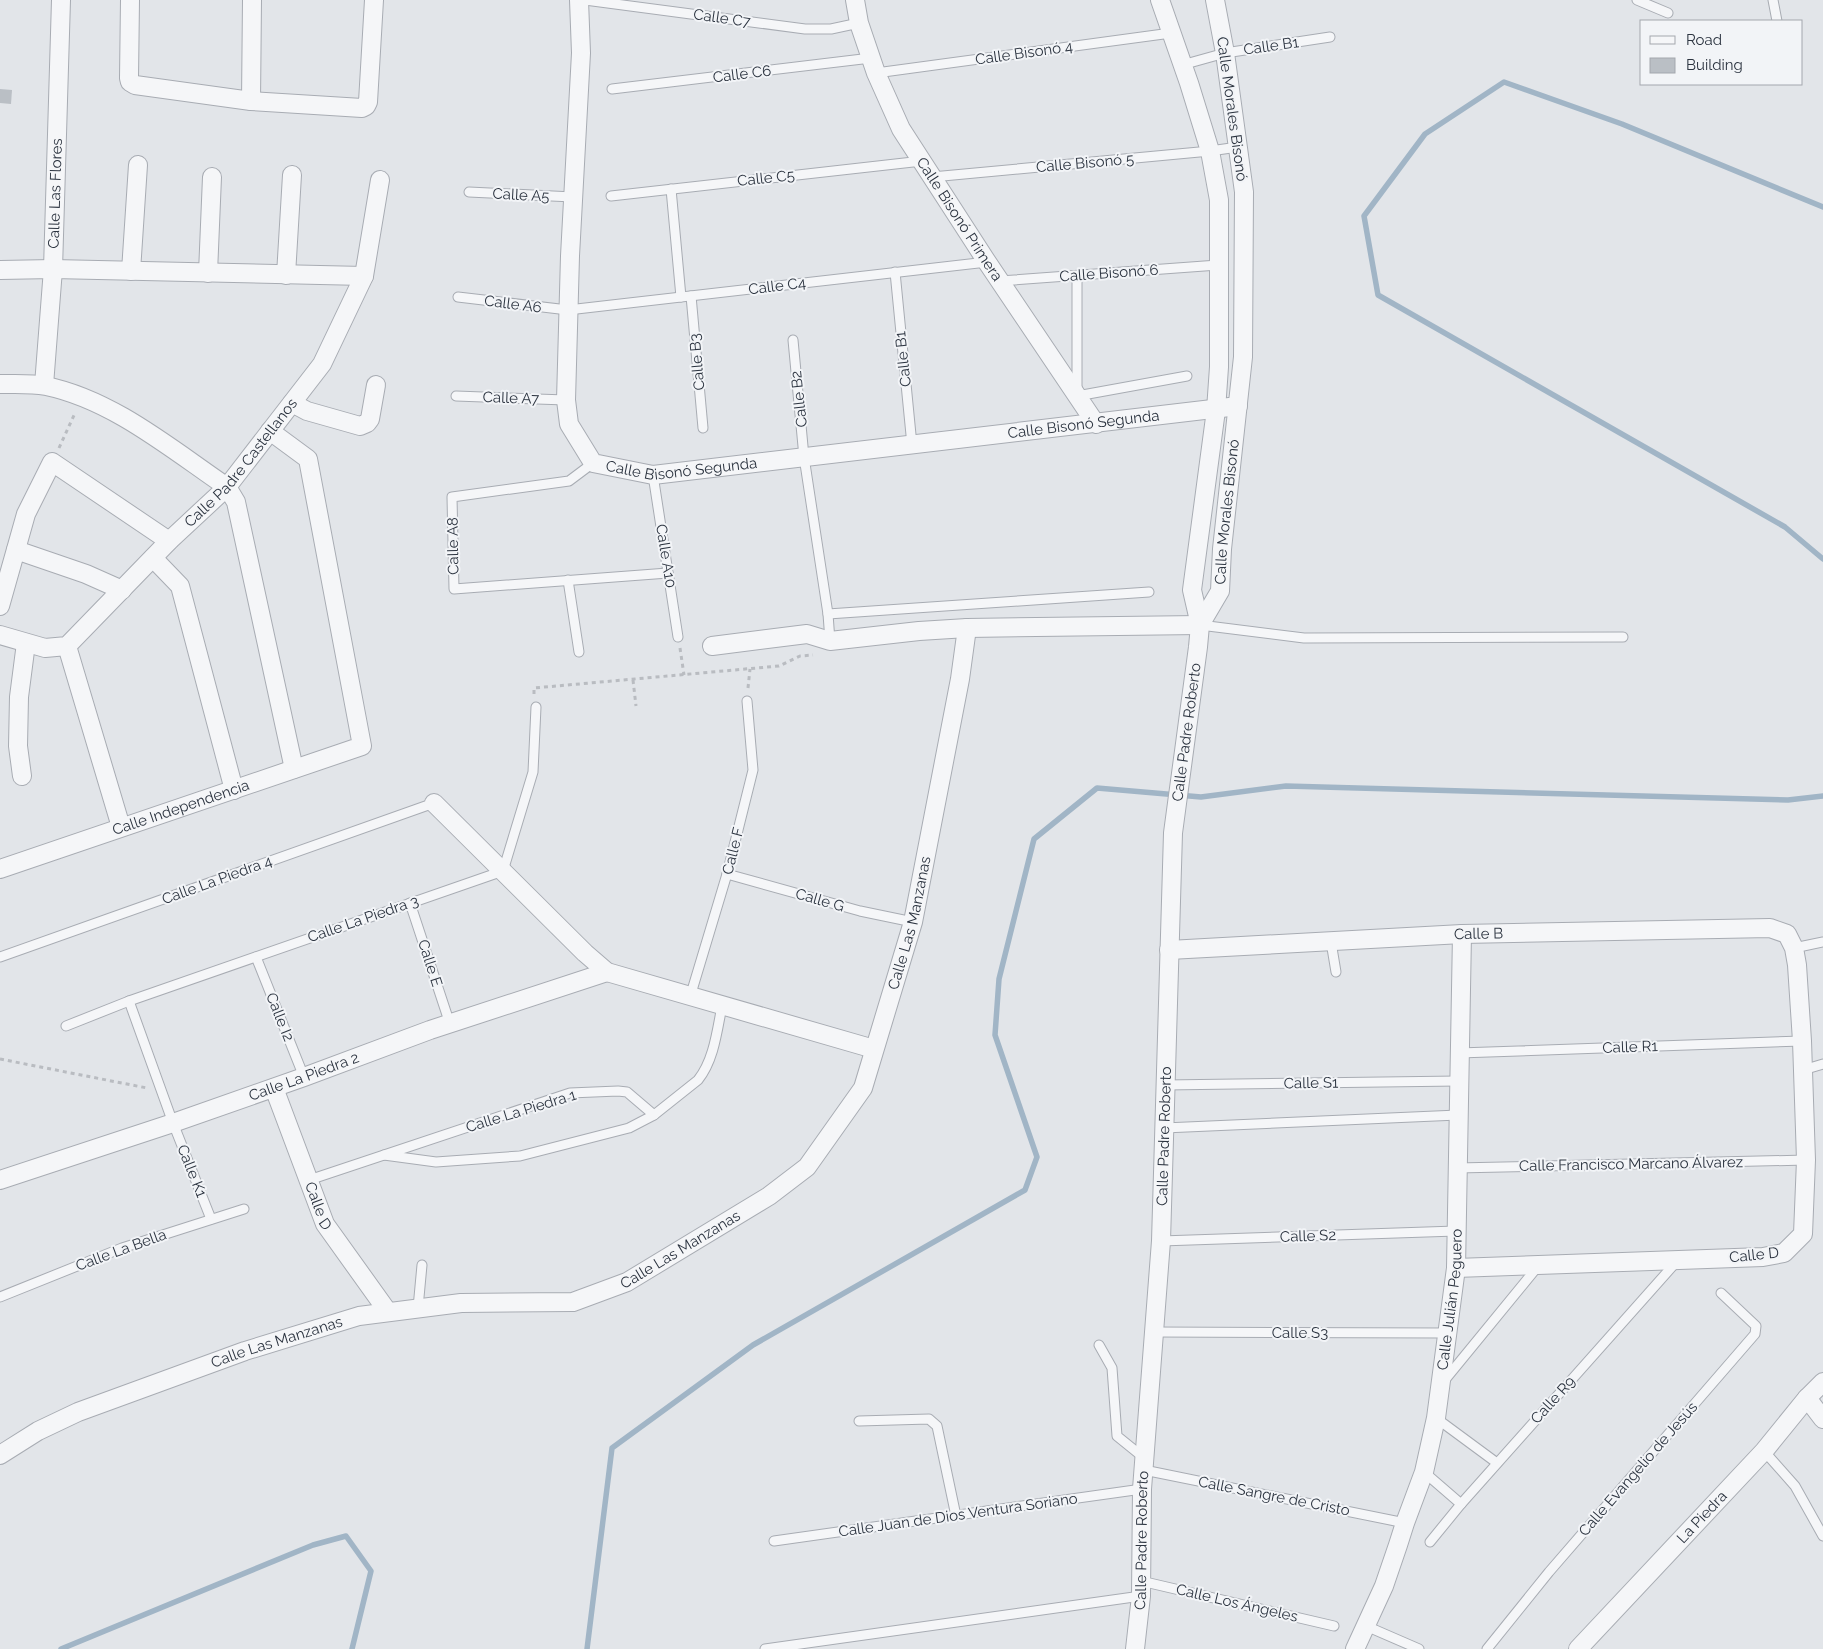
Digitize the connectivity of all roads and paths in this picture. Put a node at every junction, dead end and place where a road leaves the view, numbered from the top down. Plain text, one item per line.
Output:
1 (60, 0) edge
2 (130, 0) edge
3 (252, 0) edge
4 (374, 0) edge
5 (580, 0) edge
6 (585, 0) edge
7 (855, 0) edge
8 (1160, 0) edge
9 (1215, 0) edge
10 (1637, 0) edge
11 (1773, 0) edge
12 (1668, 13) dead end
13 (1777, 20) edge
14 (859, 23) junction
15 (1172, 33) junction
16 (1330, 37) dead end
17 (1225, 53) junction
18 (873, 65) junction
19 (1182, 65) junction
20 (612, 89) dead end
21 (251, 101) junction
22 (1238, 147) junction
23 (1210, 151) junction
24 (922, 161) junction
25 (138, 165) dead end
26 (292, 175) dead end
27 (932, 177) junction
28 (212, 178) dead end
29 (380, 180) dead end
30 (671, 189) junction
31 (469, 192) dead end
32 (611, 196) dead end
33 (573, 197) junction
34 (987, 262) junction
35 (1218, 265) junction
36 (53, 269) junction
37 (0, 270) edge
38 (131, 271) junction
39 (895, 272) junction
40 (208, 273) junction
41 (286, 274) junction
42 (364, 276) junction
43 (1077, 276) junction
44 (1000, 282) junction
45 (691, 296) junction
46 (458, 297) dead end
47 (681, 297) junction
48 (568, 310) junction
49 (793, 340) dead end
50 (1188, 376) dead end
51 (0, 384) edge
52 (44, 385) junction
53 (376, 385) dead end
54 (456, 396) dead end
55 (1077, 396) junction
56 (82, 397) junction
57 (566, 400) junction
58 (292, 404) junction
59 (1238, 406) junction
60 (1216, 410) junction
61 (1096, 424) junction
62 (703, 428) dead end
63 (270, 431) junction
64 (912, 445) junction
65 (804, 457) junction
66 (52, 462) junction
67 (593, 463) junction
68 (653, 475) junction
69 (227, 487) junction
70 (169, 541) junction
71 (16, 550) junction
72 (153, 558) junction
73 (668, 573) junction
74 (568, 580) junction
75 (122, 590) junction
76 (1149, 592) dead end
77 (0, 606) edge
78 (828, 614) junction
79 (1200, 625) junction
80 (967, 628) junction
81 (0, 635) edge
82 (678, 637) joint
83 (1623, 637) dead end
84 (26, 643) junction
85 (67, 646) junction
86 (712, 646) dead end
87 (824, 648) junction
88 (579, 652) dead end
89 (750, 669) junction
90 (684, 675) junction
91 (633, 680) junction
92 (747, 701) joint
93 (636, 706) dead end
94 (536, 707) joint
95 (294, 769) junction
96 (22, 776) dead end
97 (234, 790) junction
98 (434, 803) joint
99 (121, 827) junction
100 (0, 869) edge
101 (502, 871) junction
102 (727, 874) junction
103 (410, 903) junction
104 (913, 922) junction
105 (1462, 934) junction
106 (1791, 941) junction
107 (1330, 942) junction
108 (1823, 942) edge
109 (1169, 950) junction
110 (0, 957) edge
111 (256, 957) junction
112 (607, 972) junction
113 (1336, 972) dead end
114 (690, 998) junction
115 (129, 1001) junction
116 (722, 1006) junction
117 (450, 1024) junction
118 (66, 1026) dead end
119 (1802, 1041) junction
120 (874, 1049) junction
121 (1459, 1053) junction
122 (0, 1059) edge
123 (1823, 1064) edge
124 (1803, 1070) junction
125 (304, 1077) junction
126 (1458, 1081) junction
127 (1165, 1085) junction
128 (274, 1088) junction
129 (161, 1090) junction
130 (654, 1115) junction
131 (1458, 1115) junction
132 (173, 1123) junction
133 (1164, 1128) junction
134 (384, 1155) junction
135 (1806, 1160) junction
136 (1457, 1168) junction
137 (0, 1180) edge
138 (309, 1180) junction
139 (244, 1209) dead end
140 (211, 1220) junction
141 (1456, 1231) junction
142 (1161, 1241) junction
143 (1678, 1260) junction
144 (422, 1265) dead end
145 (1539, 1265) junction
146 (1456, 1268) junction
147 (1721, 1293) dead end
148 (0, 1297) edge
149 (418, 1308) junction
150 (388, 1312) junction
151 (1155, 1332) junction
152 (1446, 1333) junction
153 (1099, 1345) dead end
154 (1823, 1382) edge
155 (1439, 1387) junction
156 (1807, 1398) junction
157 (1436, 1418) junction
158 (1823, 1419) edge
159 (859, 1422) dead end
160 (1764, 1451) junction
161 (0, 1455) edge
162 (1144, 1462) junction
163 (1497, 1463) junction
164 (1424, 1472) junction
165 (1142, 1489) junction
166 (1461, 1504) junction
167 (956, 1516) junction
168 (1405, 1523) junction
169 (1823, 1536) edge
170 (774, 1541) dead end
171 (1430, 1542) dead end
172 (1141, 1588) junction
173 (1334, 1626) dead end
174 (1366, 1626) junction
175 (1581, 1648) edge
176 (765, 1649) edge
177 (1136, 1649) edge
178 (1355, 1649) edge
179 (1419, 1649) edge
180 (1487, 1649) edge

1 - 36 street, Calle Las Flores
2 - 21 street
3 - 21 street
4 - 21 street
5 - 33 street, Calle Bisonó Segunda
6 - 14 lane, Calle C7
7 - 14 street, Calle Bisonó Primera
8 - 15 street, Calle Morales Bisonó
9 - 17 street, Calle Morales Bisonó
10 - 12 lane
11 - 13 lane
14 - 18 street, Calle Bisonó Primera
15 - 18 lane, Calle Bisonó 4
15 - 19 street, Calle Morales Bisonó
16 - 17 lane, Calle B1
17 - 19 lane, Calle B1
17 - 22 street, Calle Morales Bisonó
18 - 20 lane, Calle C6
18 - 24 street, Calle Bisonó Primera
19 - 23 street, Calle Morales Bisonó
22 - 23 lane, Calle Bisonó 5
22 - 59 street, Calle Morales Bisonó
23 - 27 lane, Calle Bisonó 5
23 - 35 street, Calle Morales Bisonó
24 - 27 street, Calle Bisonó Primera
24 - 30 lane, Calle C5
25 - 38 street
26 - 41 street
27 - 34 street, Calle Bisonó Primera
28 - 40 street
29 - 42 street, Calle Padre Castellanos
30 - 32 lane, Calle C5
30 - 47 lane
31 - 33 lane, Calle A5
33 - 48 street, Calle Bisonó Segunda
34 - 39 lane, Calle C4
34 - 44 street, Calle Bisonó Primera
35 - 43 lane, Calle Bisonó 6
35 - 60 street, Calle Morales Bisonó
36 - 37 street
36 - 38 street
36 - 52 street, Calle Las Flores
38 - 40 street
39 - 45 lane, Calle C4
39 - 64 lane, Calle B1
40 - 41 street
41 - 42 street
42 - 58 street, Calle Padre Castellanos
43 - 44 lane, Calle Bisonó 6
43 - 55 lane
44 - 55 street, Calle Bisonó Primera
45 - 47 lane, Calle C4
45 - 62 lane, Calle B3
46 - 48 lane, Calle A6
47 - 48 lane, Calle C4
48 - 57 street, Calle Bisonó Segunda
49 - 65 lane, Calle B2
50 - 55 lane
51 - 52 street
52 - 56 street
53 - 58 street
54 - 57 lane, Calle A7
55 - 61 street, Calle Bisonó Primera
56 - 66 path
56 - 69 street
57 - 67 street, Calle Bisonó Segunda
58 - 63 street, Calle Padre Castellanos
59 - 60 street, Calle Bisonó Segunda
59 - 79 street, Calle Morales Bisonó
60 - 61 street, Calle Bisonó Segunda
60 - 79 street, Calle Morales Bisonó
61 - 64 street, Calle Bisonó Segunda
63 - 69 street, Calle Padre Castellanos
63 - 95 street, Calle Independencia
64 - 65 street, Calle Bisonó Segunda
65 - 68 street, Calle Bisonó Segunda
65 - 78 lane, Calle B2
66 - 70 street
66 - 71 street
67 - 68 street, Calle Bisonó Segunda
67 - 74 lane, Calle A8
68 - 73 lane, Calle A10
69 - 70 street, Calle Padre Castellanos
69 - 95 street
70 - 72 street, Calle Padre Castellanos
71 - 75 street
71 - 77 street
72 - 75 street, Calle Padre Castellanos
72 - 97 street
73 - 74 lane, Calle A8
73 - 82 lane, Calle A10
74 - 88 lane
75 - 85 street, Calle Padre Castellanos
76 - 78 lane
78 - 87 lane, Calle B2
79 - 80 street
79 - 83 lane
79 - 109 street, Calle Padre Roberto
80 - 87 street
80 - 104 street, Calle Las Manzanas
81 - 84 street
82 - 90 path
84 - 85 street
84 - 96 street
85 - 99 street
86 - 87 street
87 - 89 path
89 - 90 path
89 - 92 path
90 - 91 path
91 - 93 path
91 - 94 path
92 - 102 lane, Calle F
94 - 101 lane
95 - 97 street, Calle Independencia
97 - 99 street, Calle Independencia
98 - 101 street
98 - 110 lane, Calle La Piedra 4
99 - 100 street, Calle Independencia
101 - 103 lane, Calle La Piedra 3
101 - 112 street
102 - 104 lane, Calle G
102 - 114 lane, Calle F
103 - 111 lane, Calle La Piedra 3
103 - 117 lane, Calle E
104 - 120 street, Calle Las Manzanas
105 - 106 street, Calle B
105 - 107 street, Calle B
105 - 121 street, Calle Julián Peguero
106 - 108 lane
106 - 119 street, Calle D
107 - 109 street, Calle B
107 - 113 lane
109 - 127 street, Calle Padre Roberto
111 - 115 lane, Calle La Piedra 3
111 - 125 lane, Calle I2
112 - 114 street
112 - 117 street, Calle La Piedra 2
114 - 116 street
115 - 118 lane, Calle La Piedra 3
115 - 129 lane, Calle K1
116 - 120 street
116 - 130 lane, Calle La Piedra 1
117 - 125 street, Calle La Piedra 2
119 - 121 lane, Calle R1
119 - 124 street, Calle D
120 - 149 street, Calle Las Manzanas
121 - 126 street, Calle Julián Peguero
122 - 129 path
123 - 124 lane
124 - 135 street, Calle D
125 - 128 street, Calle La Piedra 2
126 - 127 lane, Calle S1
126 - 131 street, Calle Julián Peguero
127 - 133 street, Calle Padre Roberto
128 - 132 street, Calle La Piedra 2
128 - 138 street, Calle D
129 - 132 lane, Calle K1
130 - 134 lane, Calle La Piedra 1
130 - 134 lane, Calle La Piedra 1
131 - 133 lane
131 - 136 street, Calle Julián Peguero
132 - 137 street, Calle La Piedra 2
132 - 140 lane, Calle K1
133 - 142 street, Calle Padre Roberto
134 - 138 lane, Calle La Piedra 1
135 - 136 lane, Calle Francisco Marcano Álvarez
135 - 143 street, Calle D
136 - 141 street, Calle Julián Peguero
138 - 150 street, Calle D
139 - 140 lane, Calle La Bella
140 - 148 lane, Calle La Bella
141 - 142 lane, Calle S2
141 - 146 street, Calle Julián Peguero
142 - 151 street, Calle Padre Roberto
143 - 145 street, Calle D
143 - 163 lane, Calle R9
144 - 149 lane
145 - 146 street, Calle D
145 - 155 lane
146 - 152 street, Calle Julián Peguero
147 - 180 lane, Calle Evangelio de Jesús
149 - 150 street, Calle Las Manzanas
150 - 161 street, Calle Las Manzanas
151 - 152 lane, Calle S3
151 - 162 street, Calle Padre Roberto
152 - 155 street, Calle Julián Peguero
153 - 162 lane, Calle Sangre de Cristo
154 - 156 street, La Piedra
155 - 157 street, Calle Julián Peguero
156 - 158 street
156 - 160 street, La Piedra
157 - 163 lane
157 - 164 street, Calle Julián Peguero
159 - 167 lane
160 - 169 lane
160 - 175 street, La Piedra
162 - 165 street, Calle Padre Roberto
162 - 168 lane, Calle Sangre de Cristo
163 - 166 lane, Calle R9
164 - 166 lane
164 - 168 street, Calle Julián Peguero
165 - 167 lane, Calle Juan de Dios Ventura Soriano
165 - 172 street, Calle Padre Roberto
166 - 171 lane, Calle R9
167 - 170 lane, Calle Juan de Dios Ventura Soriano
168 - 174 street, Calle Julián Peguero
172 - 173 lane, Calle Los Ángeles
172 - 176 lane
172 - 177 street, Calle Padre Roberto
174 - 178 street, Calle Julián Peguero
174 - 179 lane

